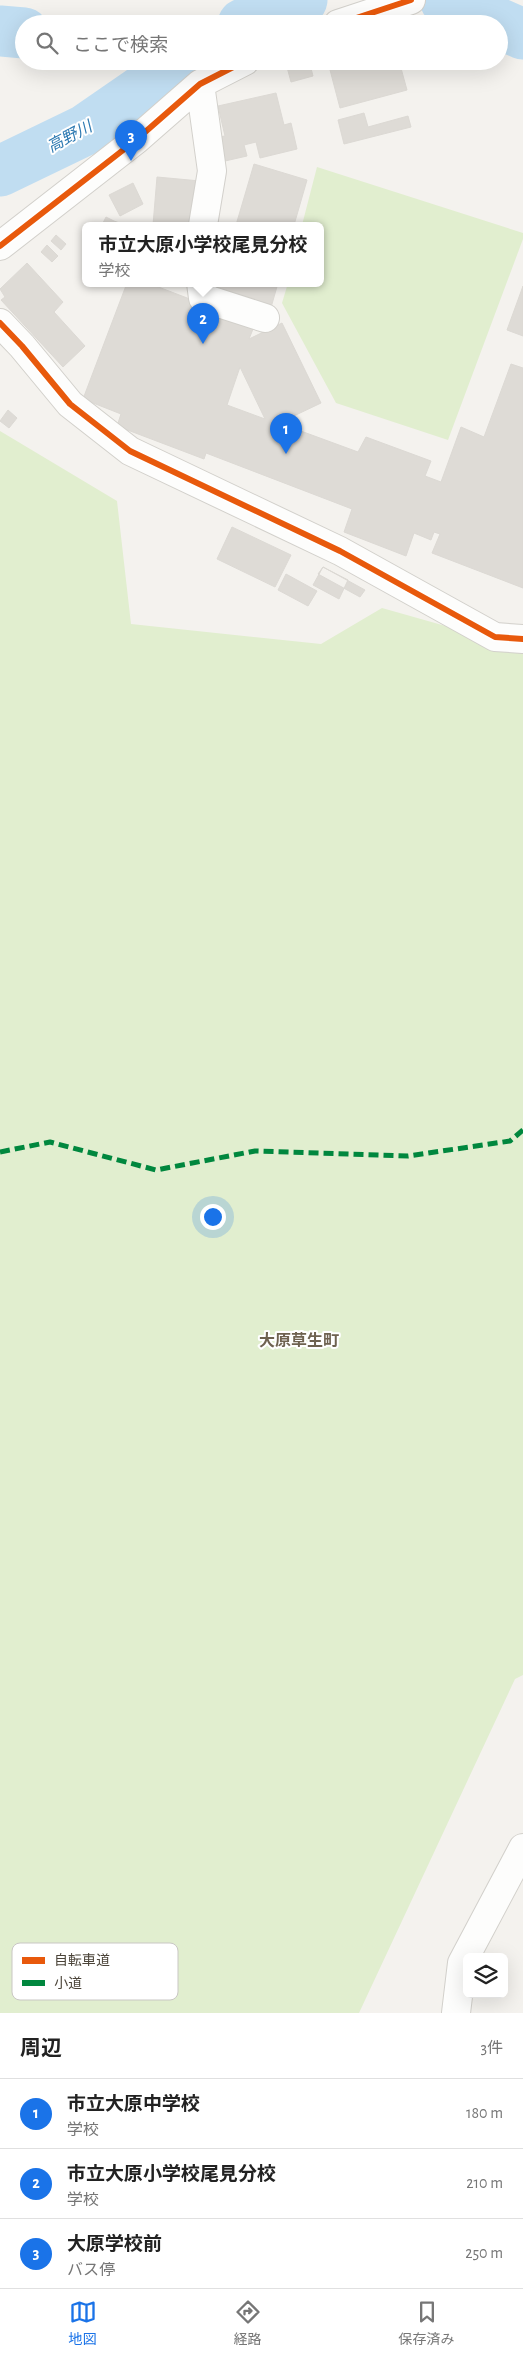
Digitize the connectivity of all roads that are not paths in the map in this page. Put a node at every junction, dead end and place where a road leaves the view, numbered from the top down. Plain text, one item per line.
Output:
1 (399, 4) edge
2 (365, 15) edge
3 (227, 70) edge
4 (200, 84) junction
5 (204, 222) edge
6 (0, 246) edge
7 (202, 287) edge
8 (264, 318) dead end
9 (0, 323) edge
10 (523, 639) edge
11 (523, 1848) edge
12 (456, 2013) edge

1 - 2 street
3 - 4 street
4 - 5 street
4 - 6 street
7 - 8 street
9 - 10 street
11 - 12 street

